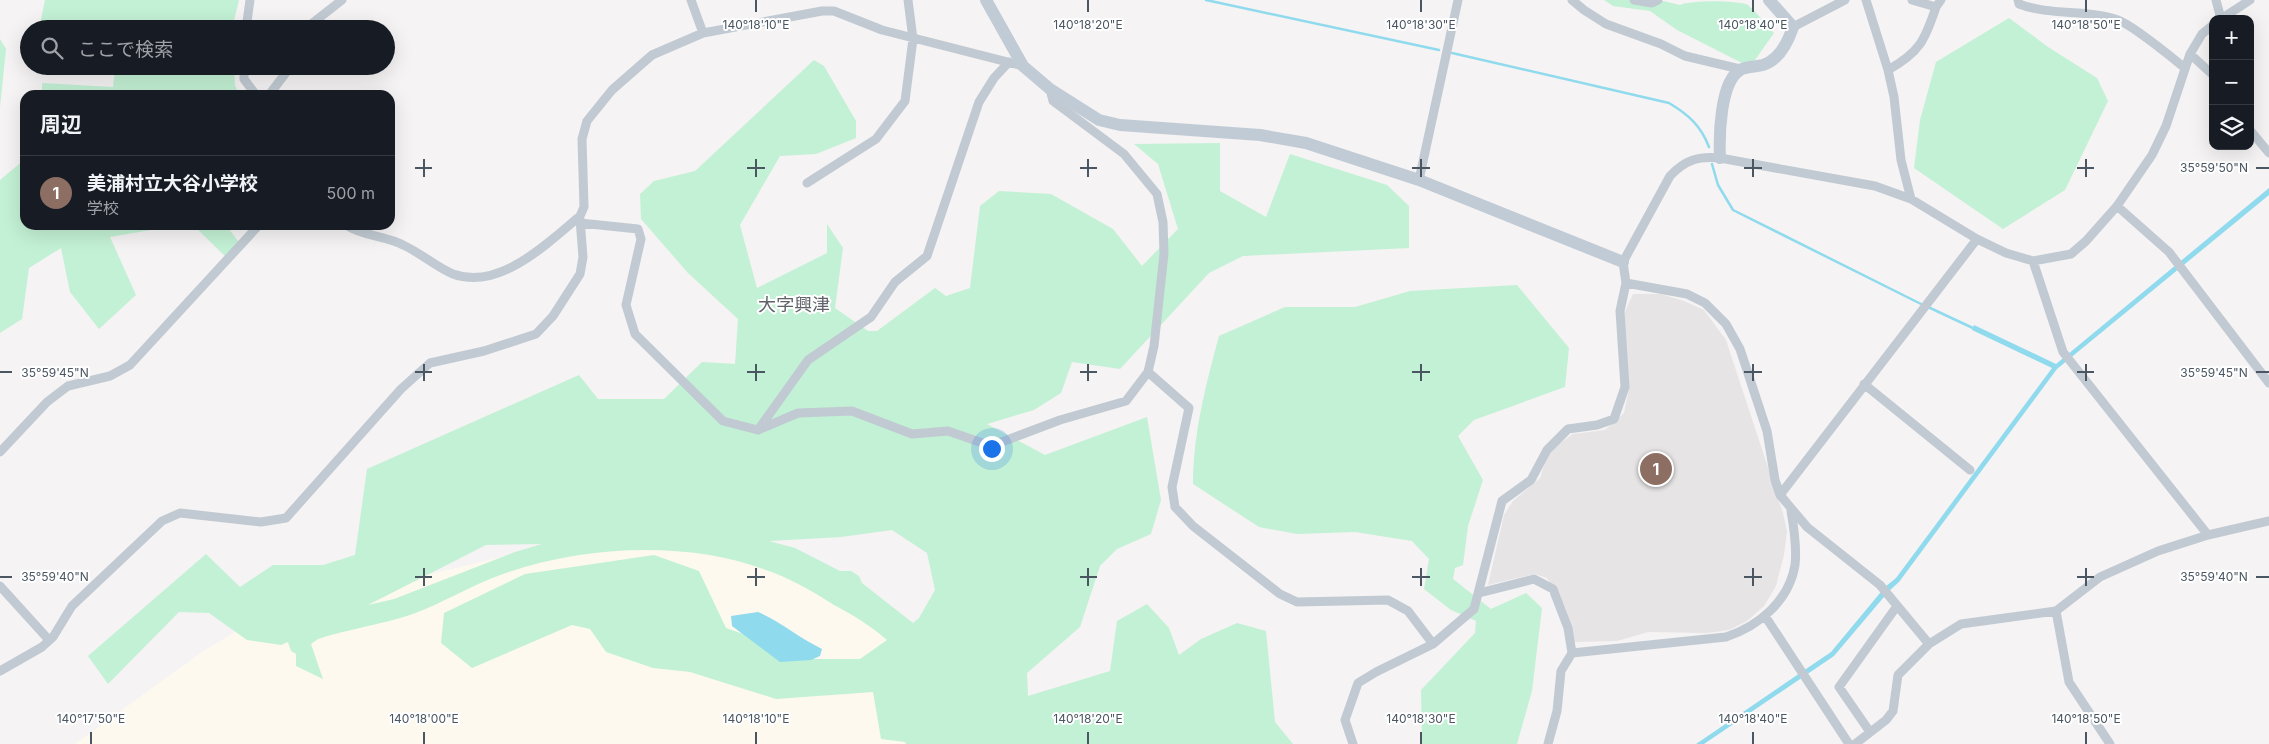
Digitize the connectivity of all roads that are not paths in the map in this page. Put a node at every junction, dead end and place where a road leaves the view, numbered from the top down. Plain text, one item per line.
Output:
1 (250, 0) edge
2 (342, 0) edge
3 (691, 0) edge
4 (908, 0) edge
5 (986, 0) edge
6 (1458, 0) edge
7 (1572, 0) edge
8 (1634, 0) edge
9 (1658, 0) edge
10 (1769, 0) edge
11 (1845, 0) edge
12 (1866, 0) edge
13 (1912, 0) edge
14 (2018, 0) edge
15 (2216, 0) edge
16 (2250, 0) edge
17 (1938, 4) edge
18 (247, 20) edge
19 (316, 20) edge
20 (1793, 27) junction
21 (2209, 28) edge
22 (703, 33) junction
23 (913, 39) junction
24 (2190, 54) junction
25 (1008, 62) junction
26 (1023, 66) junction
27 (2185, 68) junction
28 (1740, 69) junction
29 (1888, 70) junction
30 (2209, 71) edge
31 (244, 75) edge
32 (284, 75) edge
33 (1050, 89) junction
34 (252, 90) edge
35 (273, 90) edge
36 (2254, 135) edge
37 (2269, 153) edge
38 (1720, 158) junction
39 (1419, 180) junction
40 (807, 183) dead end
41 (1911, 199) junction
42 (2116, 206) junction
43 (580, 220) junction
44 (254, 230) edge
45 (360, 230) edge
46 (1977, 240) junction
47 (2033, 260) junction
48 (1623, 262) junction
49 (1626, 283) junction
50 (1148, 372) junction
51 (2269, 383) edge
52 (1864, 384) junction
53 (758, 430) junction
54 (1, 449) edge
55 (1970, 470) dead end
56 (1780, 495) junction
57 (1791, 510) junction
58 (2269, 521) edge
59 (2208, 535) junction
60 (0, 586) edge
61 (1479, 592) junction
62 (1897, 606) junction
63 (2056, 611) junction
64 (1764, 616) junction
65 (49, 640) junction
66 (1433, 644) junction
67 (1929, 644) junction
68 (1572, 653) junction
69 (0, 671) edge
70 (1870, 732) junction
71 (1353, 744) edge
72 (1548, 744) edge
73 (1849, 744) edge
74 (1855, 744) edge
75 (2110, 744) edge

1 - 18 street
2 - 19 street
3 - 22 street
4 - 23 street
5 - 26 street
6 - 39 street
7 - 28 street
8 - 9 street
10 - 20 street
11 - 20 street
12 - 29 street
13 - 17 street
14 - 27 street
15 - 16 street
17 - 29 street
20 - 28 street
21 - 24 street
22 - 23 street
22 - 43 street
23 - 25 street
23 - 40 street
24 - 27 street
24 - 30 street
25 - 26 street
25 - 53 street
26 - 33 street
27 - 42 street
28 - 38 street
29 - 41 street
31 - 34 street
32 - 35 street
33 - 39 street
33 - 50 street
36 - 37 street
38 - 41 street
38 - 48 street
39 - 48 street
41 - 46 street
42 - 47 street
42 - 51 street
43 - 45 street
43 - 53 street
43 - 65 street
44 - 54 street
46 - 47 street
46 - 52 street
47 - 59 street
48 - 49 street
49 - 56 street
49 - 61 street
50 - 53 street
50 - 66 street
52 - 55 street
52 - 56 street
56 - 57 street
57 - 62 street
57 - 64 street
58 - 59 street
59 - 63 street
60 - 65 street
61 - 66 street
61 - 68 street
62 - 67 street
62 - 70 street
63 - 67 street
63 - 75 street
64 - 68 street
64 - 73 street
65 - 69 street
66 - 71 street
67 - 70 street
68 - 72 street
70 - 74 street

